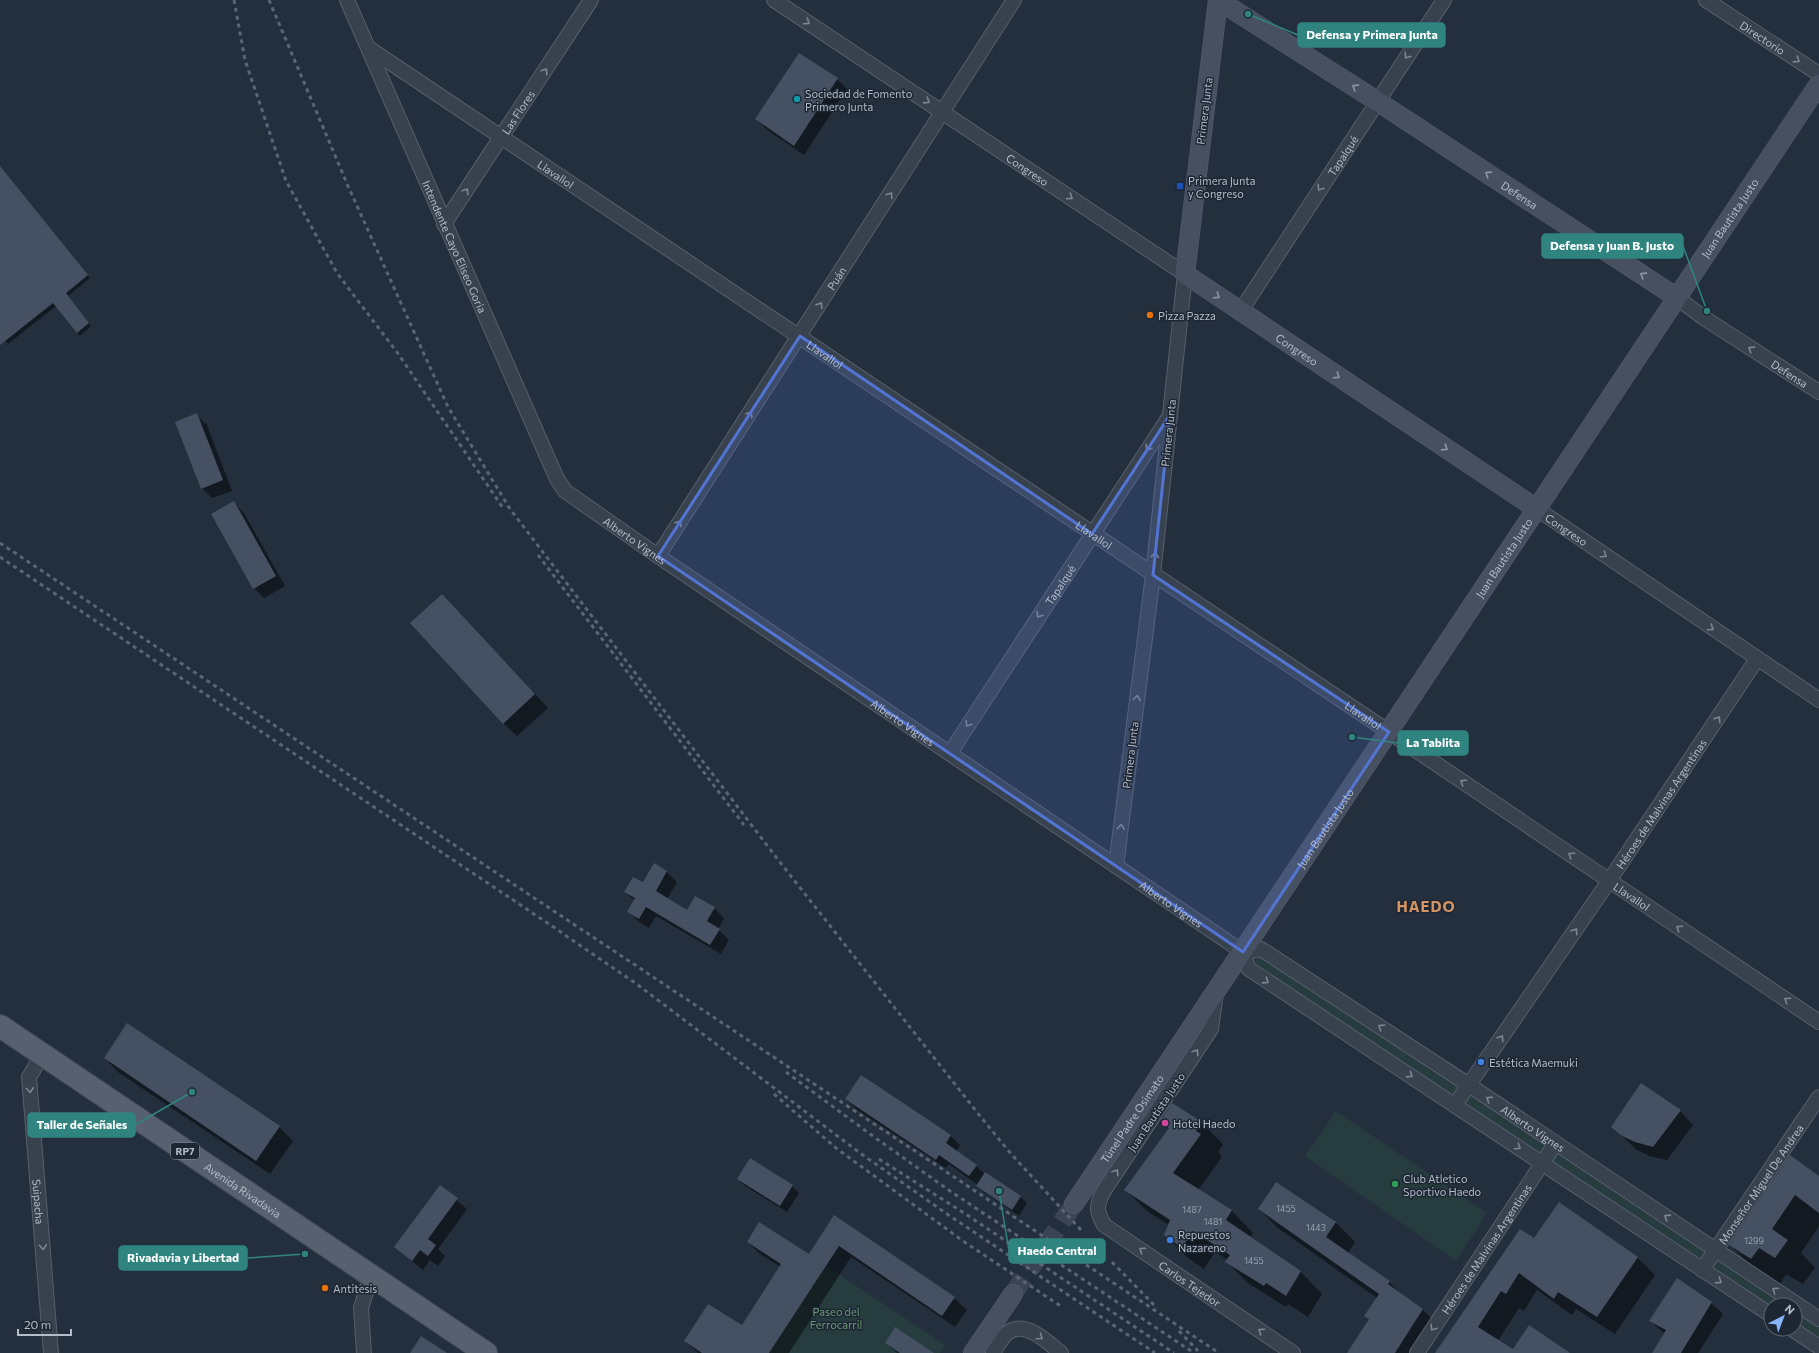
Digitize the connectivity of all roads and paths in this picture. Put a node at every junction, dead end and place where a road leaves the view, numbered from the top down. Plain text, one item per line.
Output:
1 (347, 0) edge
2 (591, 0) edge
3 (774, 0) edge
4 (1014, 0) edge
5 (1218, 0) edge
6 (1444, 0) edge
7 (1706, 0) edge
8 (369, 49) junction
9 (1819, 74) edge
10 (1819, 84) edge
11 (1377, 101) junction
12 (942, 111) junction
13 (501, 138) junction
14 (444, 224) junction
15 (1185, 274) junction
16 (1676, 297) junction
17 (1240, 312) junction
18 (800, 336) junction
19 (1819, 392) edge
20 (1170, 415) junction
21 (565, 491) joint
22 (1537, 509) junction
23 (1092, 534) junction
24 (658, 556) junction
25 (1153, 575) junction
26 (1758, 659) junction
27 (1819, 700) edge
28 (1389, 732) junction
29 (950, 753) junction
30 (1116, 866) junction
31 (1609, 881) junction
32 (1243, 952) junction
33 (1216, 993) junction
34 (1819, 1022) edge
35 (0, 1026) edge
36 (1189, 1033) joint
37 (42, 1054) junction
38 (1469, 1085) junction
39 (1819, 1097) edge
40 (1455, 1105) junction
41 (1555, 1144) junction
42 (1542, 1163) junction
43 (1074, 1204) tunnel mouth
44 (1096, 1206) joint
45 (1716, 1249) junction
46 (1702, 1270) junction
47 (371, 1276) junction
48 (1013, 1294) tunnel mouth
49 (1763, 1311) edge
50 (1819, 1319) edge
51 (1803, 1336) edge
52 (1819, 1347) edge
53 (51, 1353) edge
54 (364, 1353) edge
55 (486, 1353) edge
56 (973, 1353) edge
57 (993, 1353) edge
58 (1061, 1353) edge
59 (1293, 1353) edge
60 (1417, 1353) edge

1 - 8 street, Intendente Cayo Eliseo Goria
13 -> 2 street, Las Flores
3 -> 12 street, Congreso
4 - 12 street, Puán
11 -> 5 street, Defensa
5 - 15 street, Primera Junta
6 -> 11 street, Tapalqué
7 -> 9 street, Directorio
8 - 13 street, Llavallol
8 - 14 street, Intendente Cayo Eliseo Goria
10 - 16 street, Juan Bautista Justo
16 -> 11 street, Defensa
11 -> 17 street, Tapalqué
12 -> 15 street, Congreso
18 -> 12 street, Puán
14 -> 13 street, Las Flores
13 - 18 street, Llavallol
14 - 21 street, Intendente Cayo Eliseo Goria
15 -> 17 street, Congreso
15 - 20 street, Primera Junta
19 -> 16 street, Defensa
16 - 22 street, Juan Bautista Justo
17 -> 22 street, Congreso
18 - 23 street, Llavallol
24 -> 18 street, Puán
20 -> 23 street, Tapalqué
25 -> 20 street, Primera Junta
21 - 24 street, Alberto Vignes
22 -> 26 street, Congreso
22 - 28 street, Juan Bautista Justo
23 - 25 street, Llavallol
23 -> 29 street, Tapalqué
24 - 29 street, Alberto Vignes
25 - 28 street, Llavallol
30 -> 25 street, Primera Junta
26 - 27 street, Congreso
31 -> 26 street, Héroes de Malvinas Argentinas
31 -> 28 street, Llavallol
28 - 32 street, Juan Bautista Justo
29 - 30 street, Alberto Vignes
30 - 32 street, Alberto Vignes
34 -> 31 street, Llavallol
38 -> 31 street, Héroes de Malvinas Argentinas
32 - 33 street, Juan Bautista Justo
38 -> 32 street, Alberto Vignes
32 -> 40 street
33 - 36 street, Juan Bautista Justo
44 -> 33 street, Juan Bautista Justo
35 - 37 main road, Avenida Rivadavia / RP7
36 - 43 street, Túnel Padre Osimato
37 - 47 main road, Avenida Rivadavia / RP7
37 -> 53 street, Suipacha
38 - 40 street, Héroes de Malvinas Argentinas
41 -> 38 street, Alberto Vignes
39 - 45 street, Monseñor Miguel De Andrea
40 -> 42 street
41 - 42 street, Héroes de Malvinas Argentinas
45 -> 41 street, Alberto Vignes
42 - 46 street
42 -> 60 street, Héroes de Malvinas Argentinas
59 -> 44 street, Carlos Tejedor
45 - 46 street, Monseñor Miguel De Andrea
50 -> 45 street, Alberto Vignes
46 -> 49 street
47 - 54 street
47 - 55 main road, Avenida Rivadavia / RP7
48 - 56 street
51 - 52 street
57 -> 58 street

